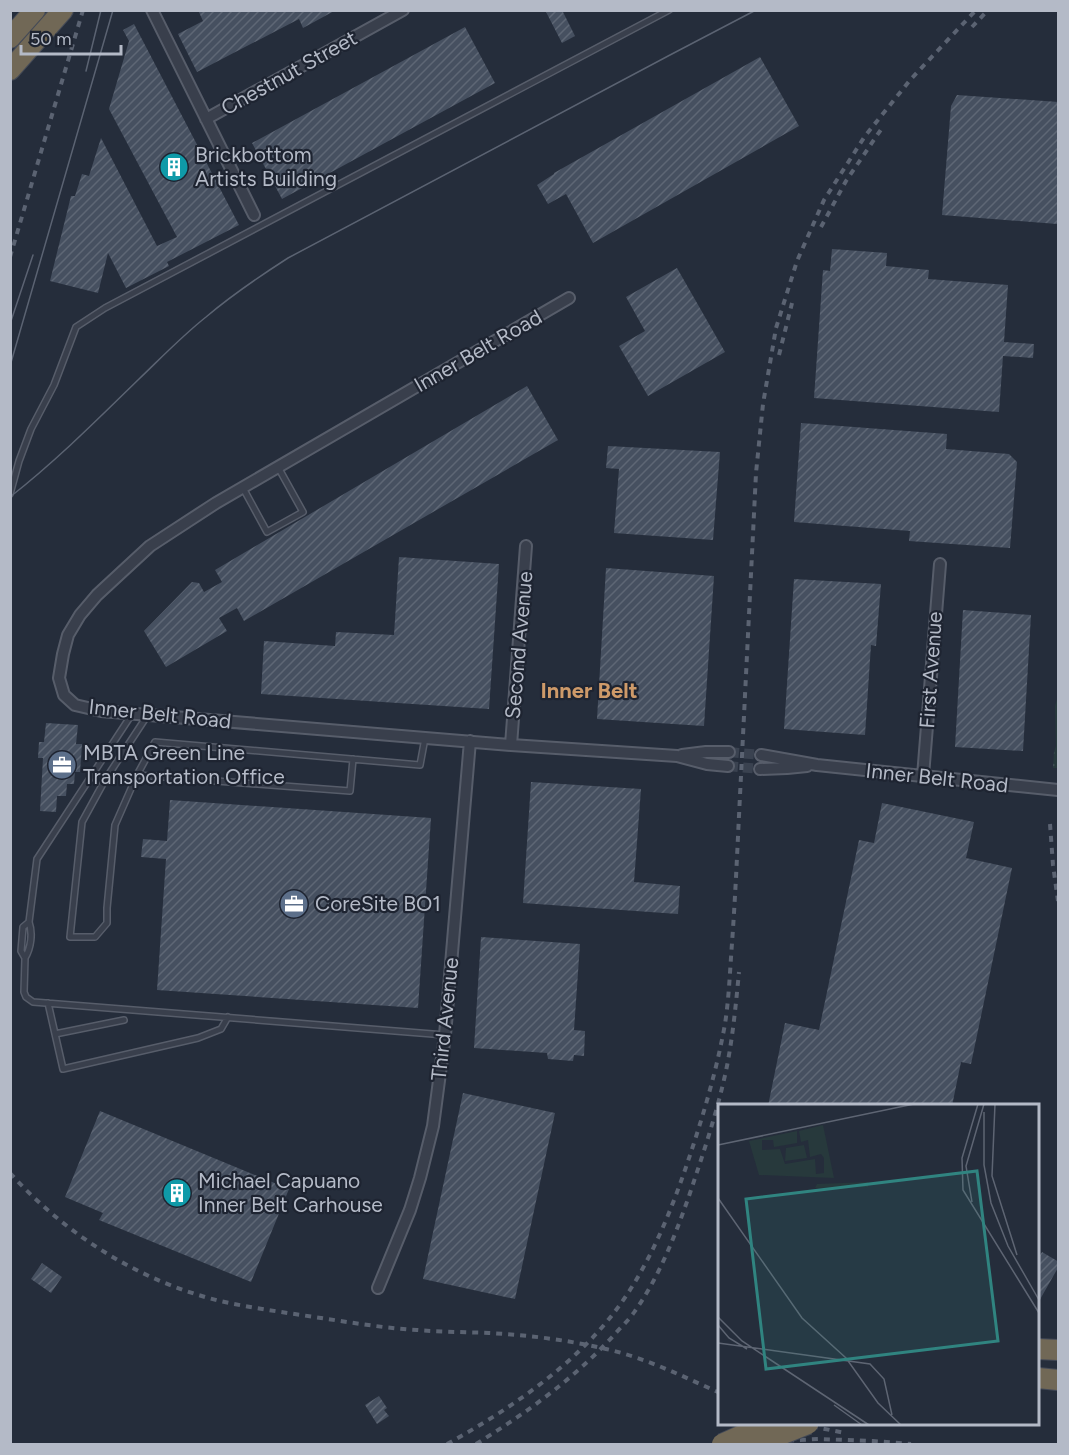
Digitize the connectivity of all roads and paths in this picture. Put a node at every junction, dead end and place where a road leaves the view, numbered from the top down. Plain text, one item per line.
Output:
1 (63, 10) edge
2 (152, 10) edge
3 (403, 10) edge
4 (669, 10) edge
5 (10, 70) edge
6 (206, 119) junction
7 (254, 215) dead end
8 (569, 298) dead end
9 (278, 466) junction
10 (242, 487) junction
11 (10, 494) edge
12 (526, 546) dead end
13 (940, 564) dead end
14 (132, 714) junction
15 (148, 715) junction
16 (425, 738) junction
17 (470, 741) junction
18 (511, 745) junction
19 (729, 752) tunnel mouth
20 (761, 755) tunnel mouth
21 (677, 756) junction
22 (353, 759) junction
23 (816, 765) junction
24 (729, 766) tunnel mouth
25 (760, 769) tunnel mouth
26 (137, 775) junction
27 (923, 776) junction
28 (1059, 790) edge
29 (48, 1003) junction
30 (228, 1017) junction
31 (124, 1020) dead end
32 (55, 1034) junction
33 (445, 1035) junction
34 (378, 1288) dead end
35 (1039, 1349) edge
36 (1059, 1350) edge
37 (1039, 1378) edge
38 (1059, 1380) edge
39 (764, 1425) edge
40 (806, 1425) edge
41 (722, 1444) edge
42 (758, 1444) edge

1 - 5 highway
2 - 6 street
3 - 6 street, Chestnut Street
4 - 11 lane
6 - 7 street
8 - 9 street, Inner Belt Road
9 - 10 street, Inner Belt Road
9 - 10 lane
10 - 14 street, Inner Belt Road
12 - 18 street, Second Avenue
13 - 27 street, First Avenue
14 - 15 street, Inner Belt Road
14 - 29 lane
15 - 16 street, Inner Belt Road
15 - 26 lane
16 - 17 street, Inner Belt Road
16 - 22 lane
17 - 18 street, Inner Belt Road
17 - 33 street, Third Avenue
18 - 21 street, Inner Belt Road
19 - 21 street, Inner Belt Road
20 - 23 street, Inner Belt Road
21 - 24 street, Inner Belt Road
22 - 26 lane
22 - 26 lane
23 - 25 street, Inner Belt Road
23 - 27 street, Inner Belt Road
27 - 28 street, Inner Belt Road
29 - 30 lane
29 - 32 lane
30 - 32 lane
30 - 33 lane
31 - 32 lane
33 - 34 street, Third Avenue
35 - 36 highway
37 - 38 highway
39 - 41 highway, bridge
40 - 42 highway, bridge

